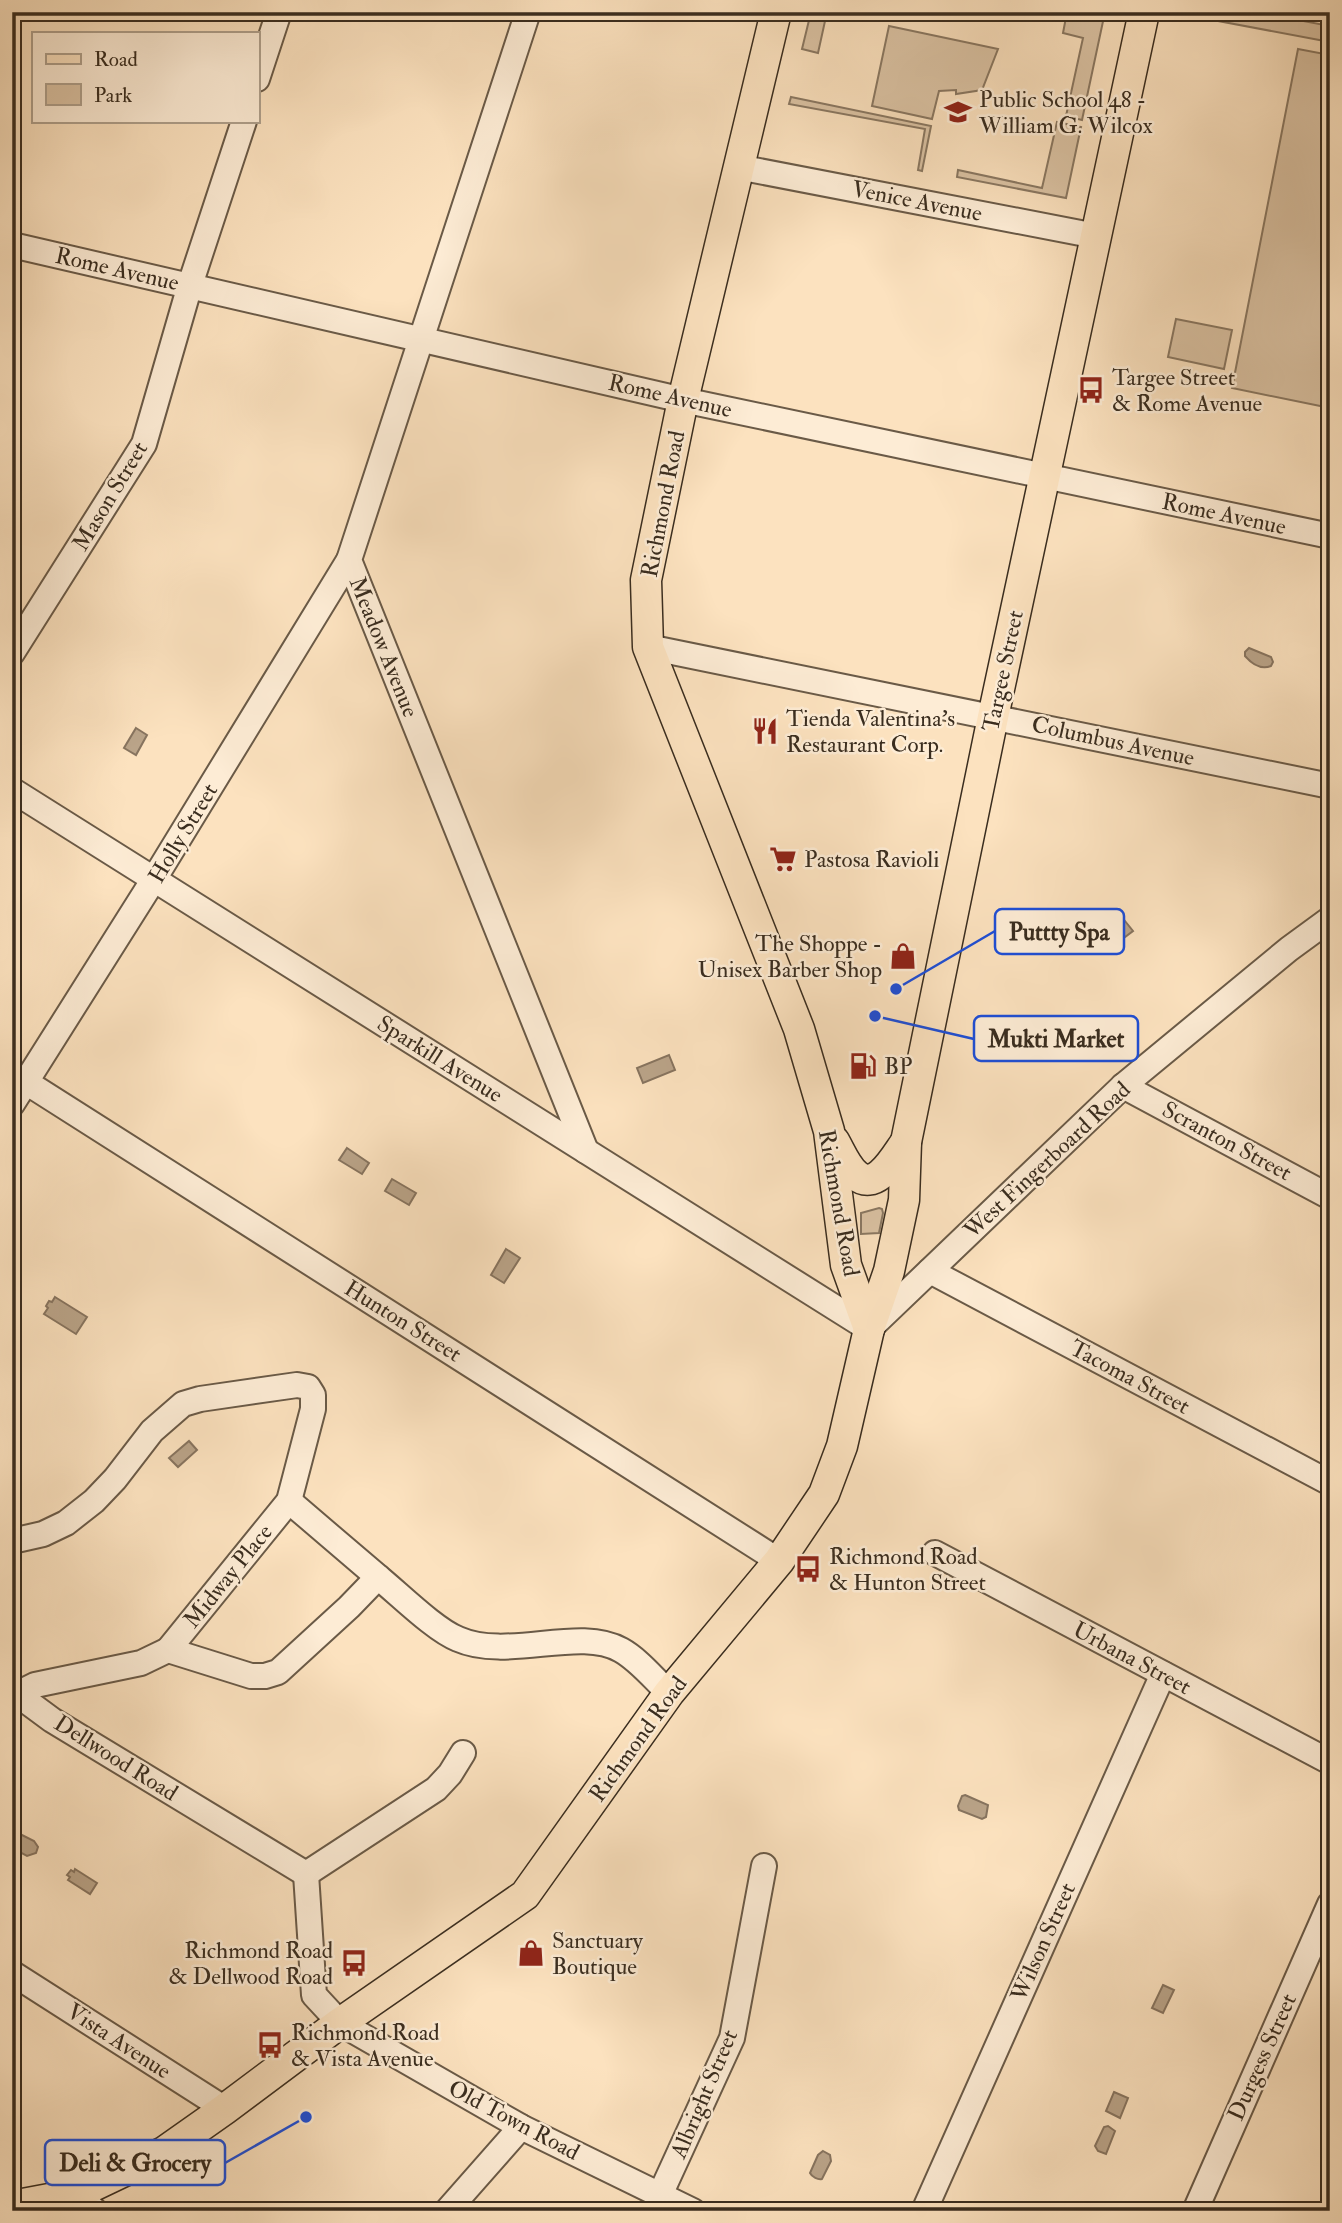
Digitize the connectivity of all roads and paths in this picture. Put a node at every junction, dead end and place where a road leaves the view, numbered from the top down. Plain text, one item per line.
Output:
1 (279, 12) edge
2 (528, 12) edge
3 (776, 12) edge
4 (1144, 12) edge
5 (259, 73) edge
6 (244, 122) edge
7 (738, 167) junction
8 (1096, 236) junction
9 (12, 245) edge
10 (190, 285) junction
11 (422, 340) junction
12 (683, 400) junction
13 (1045, 476) junction
14 (1330, 536) edge
15 (349, 560) junction
16 (648, 647) junction
17 (12, 653) edge
18 (993, 717) junction
19 (1330, 786) edge
20 (12, 790) edge
21 (155, 879) junction
22 (1330, 919) edge
23 (26, 1082) junction
24 (1124, 1086) junction
25 (12, 1104) edge
26 (829, 1131) junction
27 (906, 1142) junction
28 (586, 1152) junction
29 (1330, 1197) edge
30 (930, 1271) junction
31 (869, 1329) junction
32 (1330, 1483) edge
33 (289, 1501) junction
34 (12, 1541) edge
35 (935, 1553) dead end
36 (779, 1561) junction
37 (378, 1577) junction
38 (168, 1650) junction
39 (1163, 1674) junction
40 (669, 1693) junction
41 (463, 1753) dead end
42 (1330, 1762) edge
43 (764, 1866) dead end
44 (306, 1874) junction
45 (1330, 1904) edge
46 (12, 1973) edge
47 (340, 2022) junction
48 (225, 2109) junction
49 (521, 2127) junction
50 (660, 2195) junction
51 (85, 2202) edge
52 (12, 2206) edge
53 (447, 2211) edge
54 (693, 2211) edge
55 (924, 2211) edge
56 (1195, 2211) edge

1 - 5 street
2 - 11 street, Meadow Avenue
3 - 7 main road, Richmond Road
4 - 8 main road, Targee Street
6 - 10 street, Mason Street
7 - 8 street, Venice Avenue
7 - 12 main road, Richmond Road
8 - 13 main road, Targee Street
9 - 10 street, Rome Avenue
10 - 11 street, Rome Avenue
10 - 17 street, Mason Street
11 - 12 street, Rome Avenue
11 - 15 street, Meadow Avenue
12 - 13 street, Rome Avenue
12 - 16 main road, Richmond Road
13 - 14 street, Rome Avenue
13 - 18 main road, Targee Street
15 - 21 street, Holly Street
15 - 28 street, Meadow Avenue
16 - 18 street, Columbus Avenue
16 - 26 main road, Richmond Road
18 - 19 street, Columbus Avenue
18 - 27 main road, Targee Street
20 - 21 street, Sparkill Avenue
21 - 23 street, Holly Street
21 - 28 street, Sparkill Avenue
22 - 24 street, West Fingerboard Road
23 - 25 street, Holly Street
23 - 36 street, Hunton Street
24 - 29 street, Scranton Street
24 - 30 street, West Fingerboard Road
26 - 27 main road
26 - 31 main road, Richmond Road
27 - 31 main road, Targee Street
28 - 31 street, Sparkill Avenue
30 - 31 street, West Fingerboard Road
30 - 32 street, Tacoma Street
31 - 36 main road, Richmond Road
33 - 34 street
33 - 37 street
33 - 38 street, Midway Place
35 - 39 street, Urbana Street
36 - 40 main road, Richmond Road
37 - 38 street
37 - 40 street
38 - 44 street, Dellwood Road
39 - 42 street, Urbana Street
39 - 55 street, Wilson Street
40 - 47 main road, Richmond Road
41 - 44 street
43 - 50 street, Albright Street
44 - 47 street
45 - 56 street, Durgess Street
46 - 48 street, Vista Avenue
47 - 48 main road, Richmond Road
47 - 49 street, Old Town Road
48 - 51 main road, Richmond Road
49 - 50 street, Old Town Road
49 - 53 street
50 - 54 street, Old Town Road
51 - 52 main road, Richmond Road

